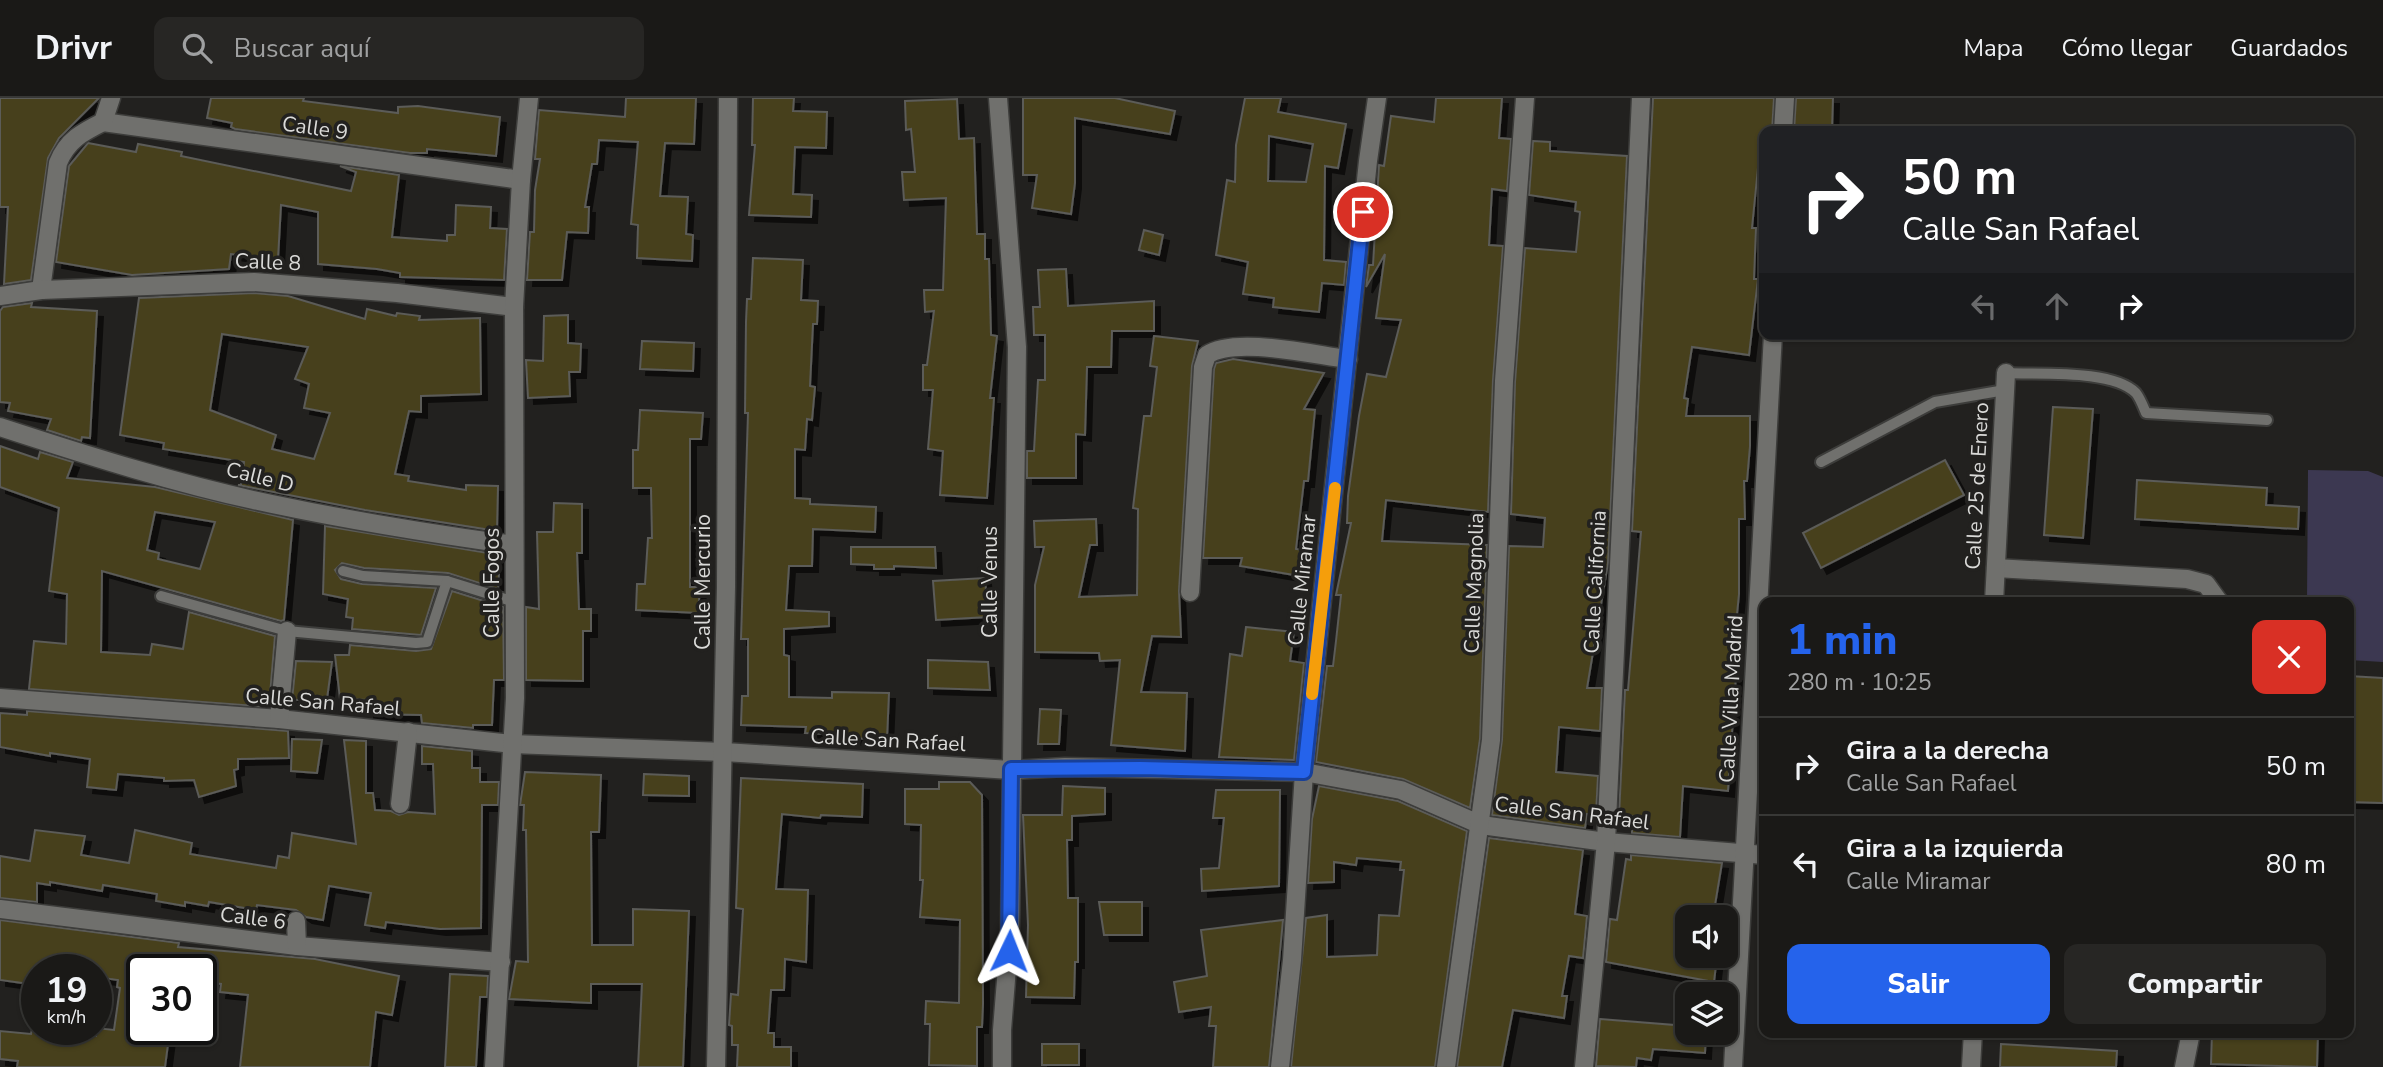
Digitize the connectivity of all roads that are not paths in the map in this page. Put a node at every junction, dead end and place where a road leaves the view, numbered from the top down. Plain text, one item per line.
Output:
1 (111, 98) edge
2 (530, 98) edge
3 (728, 98) edge
4 (998, 98) edge
5 (1377, 98) edge
6 (1525, 98) edge
7 (1641, 98) edge
8 (1785, 98) edge
9 (103, 122) junction
10 (1783, 126) edge
11 (521, 180) junction
12 (41, 290) junction
13 (0, 296) edge
14 (514, 307) junction
15 (1773, 340) edge
16 (1348, 359) junction
17 (2005, 382) junction
18 (2267, 420) dead end
19 (0, 427) edge
20 (1821, 462) dead end
21 (514, 545) junction
22 (1996, 568) junction
23 (343, 571) dead end
24 (447, 581) junction
25 (1190, 593) dead end
26 (161, 596) dead end
27 (1994, 597) edge
28 (2215, 597) edge
29 (515, 602) junction
30 (286, 631) junction
31 (0, 698) edge
32 (279, 719) junction
33 (408, 732) junction
34 (512, 744) junction
35 (724, 752) junction
36 (1011, 769) junction
37 (1304, 772) junction
38 (400, 804) dead end
39 (1481, 825) junction
40 (1606, 842) junction
41 (1744, 854) junction
42 (1759, 855) edge
43 (0, 909) edge
44 (296, 922) dead end
45 (297, 946) junction
46 (500, 962) junction
47 (1973, 1038) edge
48 (2190, 1038) edge
49 (494, 1067) edge
50 (716, 1067) edge
51 (1002, 1067) edge
52 (1280, 1067) edge
53 (1446, 1067) edge
54 (1584, 1067) edge
55 (1733, 1067) edge
56 (1971, 1067) edge
57 (2184, 1067) edge

1 - 9 street
2 - 11 street, Calle Fogos
3 - 35 street, Calle Mercurio
4 - 36 street, Calle Venus
5 - 16 street, Calle Miramar
6 - 39 street, Calle Magnolia
7 - 40 street, Calle California
8 - 10 street
9 - 11 street, Calle 9
9 - 12 street
11 - 14 street, Calle Fogos
12 - 13 street, Calle 8
12 - 14 street, Calle 8
14 - 21 street, Calle Fogos
15 - 41 street, Calle Villa Madrid
16 - 25 street
16 - 37 street, Calle Miramar
17 - 18 lane
17 - 20 lane
17 - 22 street, Calle 25 de Enero
19 - 21 street, Calle D
21 - 29 street, Calle Fogos
22 - 27 street, Calle 25 de Enero
22 - 28 street
23 - 24 lane
24 - 29 lane
24 - 30 lane
26 - 30 lane
29 - 34 street, Calle Fogos
30 - 32 street
31 - 32 street, Calle San Rafael
32 - 33 street, Calle San Rafael
33 - 34 street, Calle San Rafael
33 - 38 street
34 - 35 street, Calle San Rafael
34 - 46 street, Calle Fogos
35 - 36 street, Calle San Rafael
35 - 50 street, Calle Mercurio
36 - 37 street, Calle San Rafael
36 - 51 street, Calle Venus
37 - 39 street, Calle San Rafael
37 - 52 street, Calle Miramar
39 - 40 street, Calle San Rafael
39 - 53 street, Calle Magnolia
40 - 41 street, Calle San Rafael
40 - 54 street, Calle California
41 - 42 street, Calle San Rafael
41 - 55 street, Calle Villa Madrid
43 - 45 street, Calle 6
44 - 45 street
45 - 46 street, Calle 6
46 - 49 street, Calle Fogos
47 - 56 street
48 - 57 street

